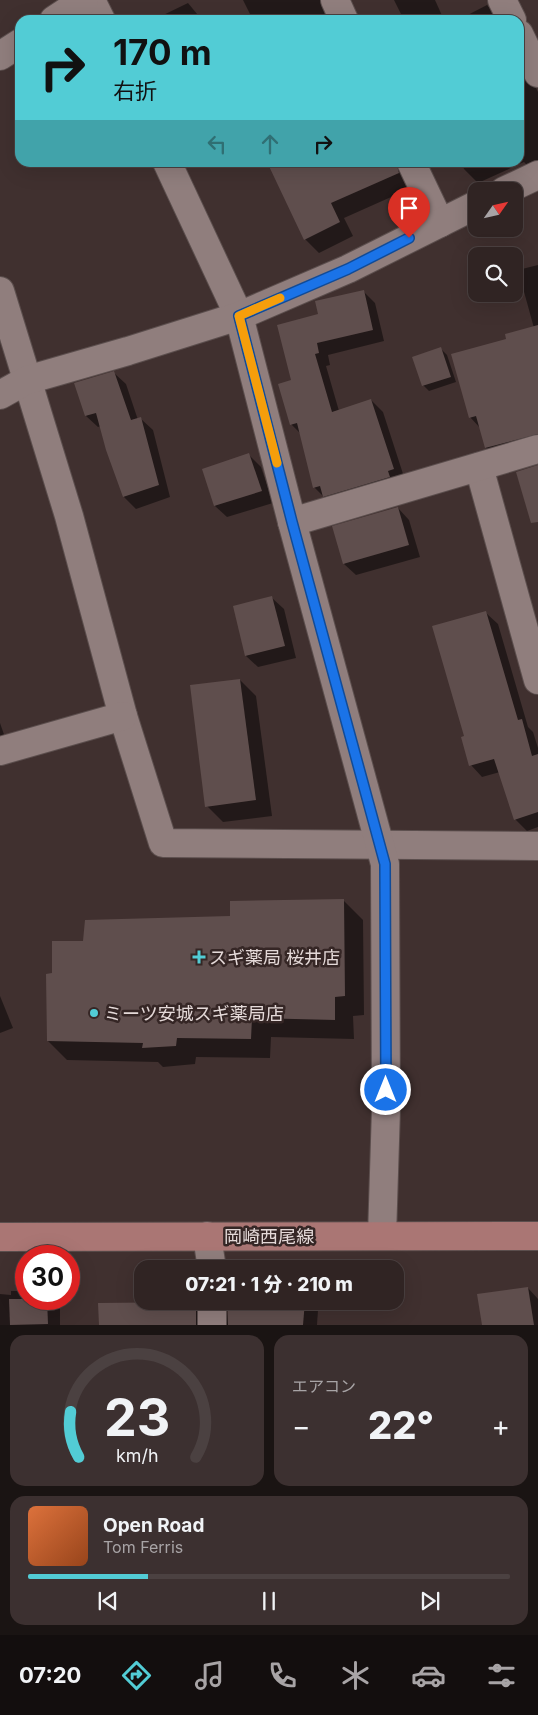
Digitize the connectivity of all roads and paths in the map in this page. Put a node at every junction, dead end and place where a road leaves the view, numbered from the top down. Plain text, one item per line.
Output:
1 (84, 0) edge
2 (91, 0) edge
3 (335, 0) edge
4 (502, 0) edge
5 (62, 15) edge
6 (98, 15) edge
7 (342, 15) edge
8 (510, 15) edge
9 (524, 44) edge
10 (15, 46) edge
11 (0, 56) edge
12 (538, 73) edge
13 (169, 167) edge
14 (414, 167) edge
15 (538, 174) edge
16 (522, 182) edge
17 (468, 209) edge
18 (440, 223) junction
19 (0, 291) edge
20 (239, 316) junction
21 (27, 380) junction
22 (0, 395) edge
23 (538, 449) edge
24 (479, 467) junction
25 (292, 522) junction
26 (538, 680) edge
27 (123, 716) junction
28 (0, 752) edge
29 (380, 846) junction
30 (538, 846) edge
31 (0, 1236) edge
32 (207, 1236) junction
33 (382, 1236) junction
34 (538, 1236) edge
35 (211, 1260) edge
36 (212, 1310) edge
37 (212, 1325) edge

1 - 5 street
2 - 6 street
3 - 7 street
4 - 8 street
9 - 12 street
10 - 11 street
13 - 20 street
14 - 18 street
15 - 16 street
17 - 18 street
18 - 20 street
19 - 21 street
20 - 21 street
20 - 25 street
21 - 22 street
21 - 27 street
23 - 24 street
24 - 25 street
24 - 26 street
25 - 29 street
27 - 28 street
27 - 29 street
29 - 30 street
29 - 33 street
31 - 32 main road, 岡崎西尾線
32 - 33 main road, 岡崎西尾線
32 - 35 street
33 - 34 main road, 岡崎西尾線
36 - 37 street

